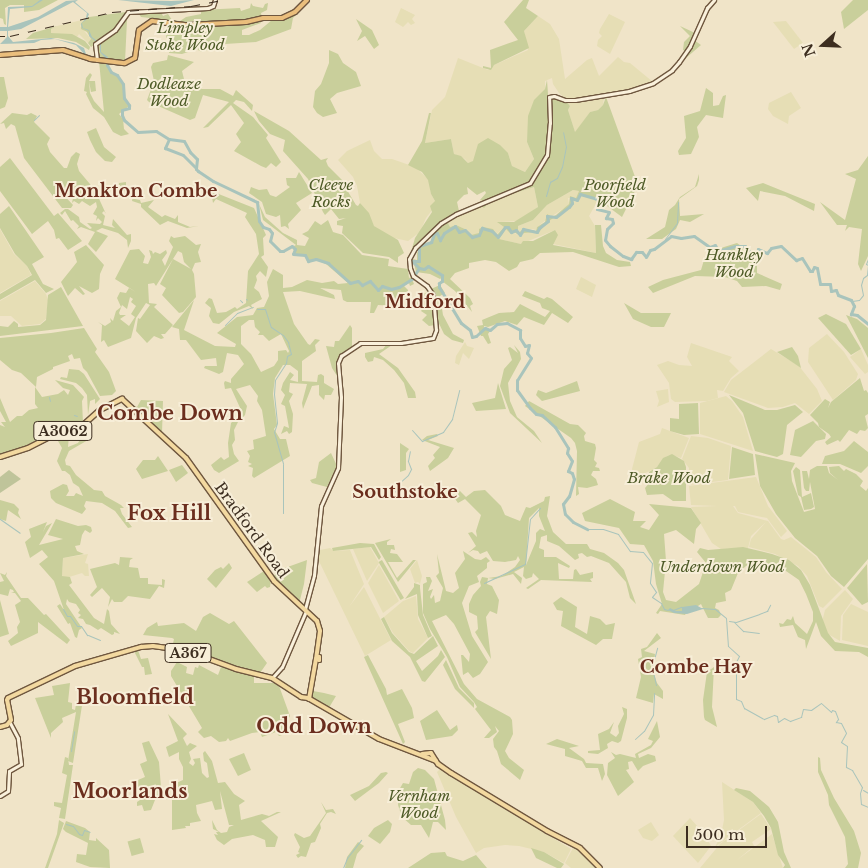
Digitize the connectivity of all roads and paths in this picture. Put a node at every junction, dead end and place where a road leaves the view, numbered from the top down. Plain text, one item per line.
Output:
1 (307, 0) edge
2 (714, 0) edge
3 (214, 2) edge
4 (0, 55) edge
5 (97, 60) junction
6 (0, 456) edge
7 (306, 610) junction
8 (230, 668) junction
9 (273, 677) junction
10 (308, 700) junction
11 (10, 723) junction
12 (0, 727) edge
13 (0, 796) edge
14 (600, 868) edge

1 - 5 highway
2 - 7 main road
3 - 5 main road
4 - 5 highway
6 - 7 main road, Bradford Road / A3062
7 - 9 main road
7 - 10 main road, A3062
8 - 9 main road, A367
8 - 9 main road, A367
8 - 11 main road, A367
9 - 10 main road, A367
10 - 14 main road, A367
11 - 12 main road
11 - 13 main road

